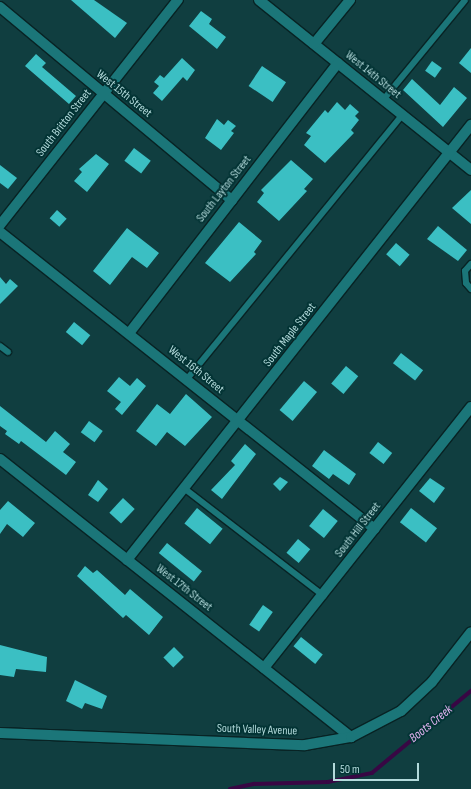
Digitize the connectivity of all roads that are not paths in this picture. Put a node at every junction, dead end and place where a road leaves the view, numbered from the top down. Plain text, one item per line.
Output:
1 (178, 0) edge
2 (259, 0) edge
3 (350, 0) edge
4 (465, 0) edge
5 (0, 7) edge
6 (314, 44) junction
7 (338, 63) junction
8 (103, 95) junction
9 (383, 100) junction
10 (402, 115) junction
11 (471, 125) edge
12 (449, 152) junction
13 (471, 170) edge
14 (232, 200) junction
15 (0, 225) edge
16 (0, 232) edge
17 (471, 264) edge
18 (471, 289) edge
19 (130, 332) junction
20 (0, 346) edge
21 (8, 352) dead end
22 (188, 379) junction
23 (471, 407) edge
24 (239, 421) junction
25 (0, 459) edge
26 (185, 489) junction
27 (375, 528) junction
28 (127, 560) junction
29 (324, 596) junction
30 (471, 632) edge
31 (264, 668) junction
32 (0, 733) edge
33 (351, 737) junction

1 - 8 street, South Britton Street
2 - 6 street, West 14th Street
3 - 6 street
4 - 9 lane
5 - 8 street, West 15th Street
6 - 7 street, West 14th Street
7 - 9 street, West 14th Street
7 - 14 street, South Layton Street
8 - 14 street, West 15th Street
8 - 15 street, South Britton Street
9 - 10 street, West 14th Street
10 - 12 street, West 14th Street
10 - 22 lane
11 - 12 street, South Maple Street
12 - 13 street, West 14th Street
12 - 24 street, South Maple Street
14 - 19 street, South Layton Street
16 - 19 street, West 16th Street
17 - 18 lane
19 - 22 street, West 16th Street
20 - 21 lane
22 - 24 street, West 16th Street
23 - 27 street, South Hill Street
24 - 26 street, South Maple Street
24 - 27 street, West 16th Street
25 - 28 street, West 17th Street
26 - 28 street, South Maple Street
26 - 29 lane
27 - 29 street, South Hill Street
28 - 31 street, West 17th Street
29 - 31 street, South Hill Street
30 - 33 street, South Valley Avenue
31 - 33 street, West 17th Street
32 - 33 street, South Valley Avenue

